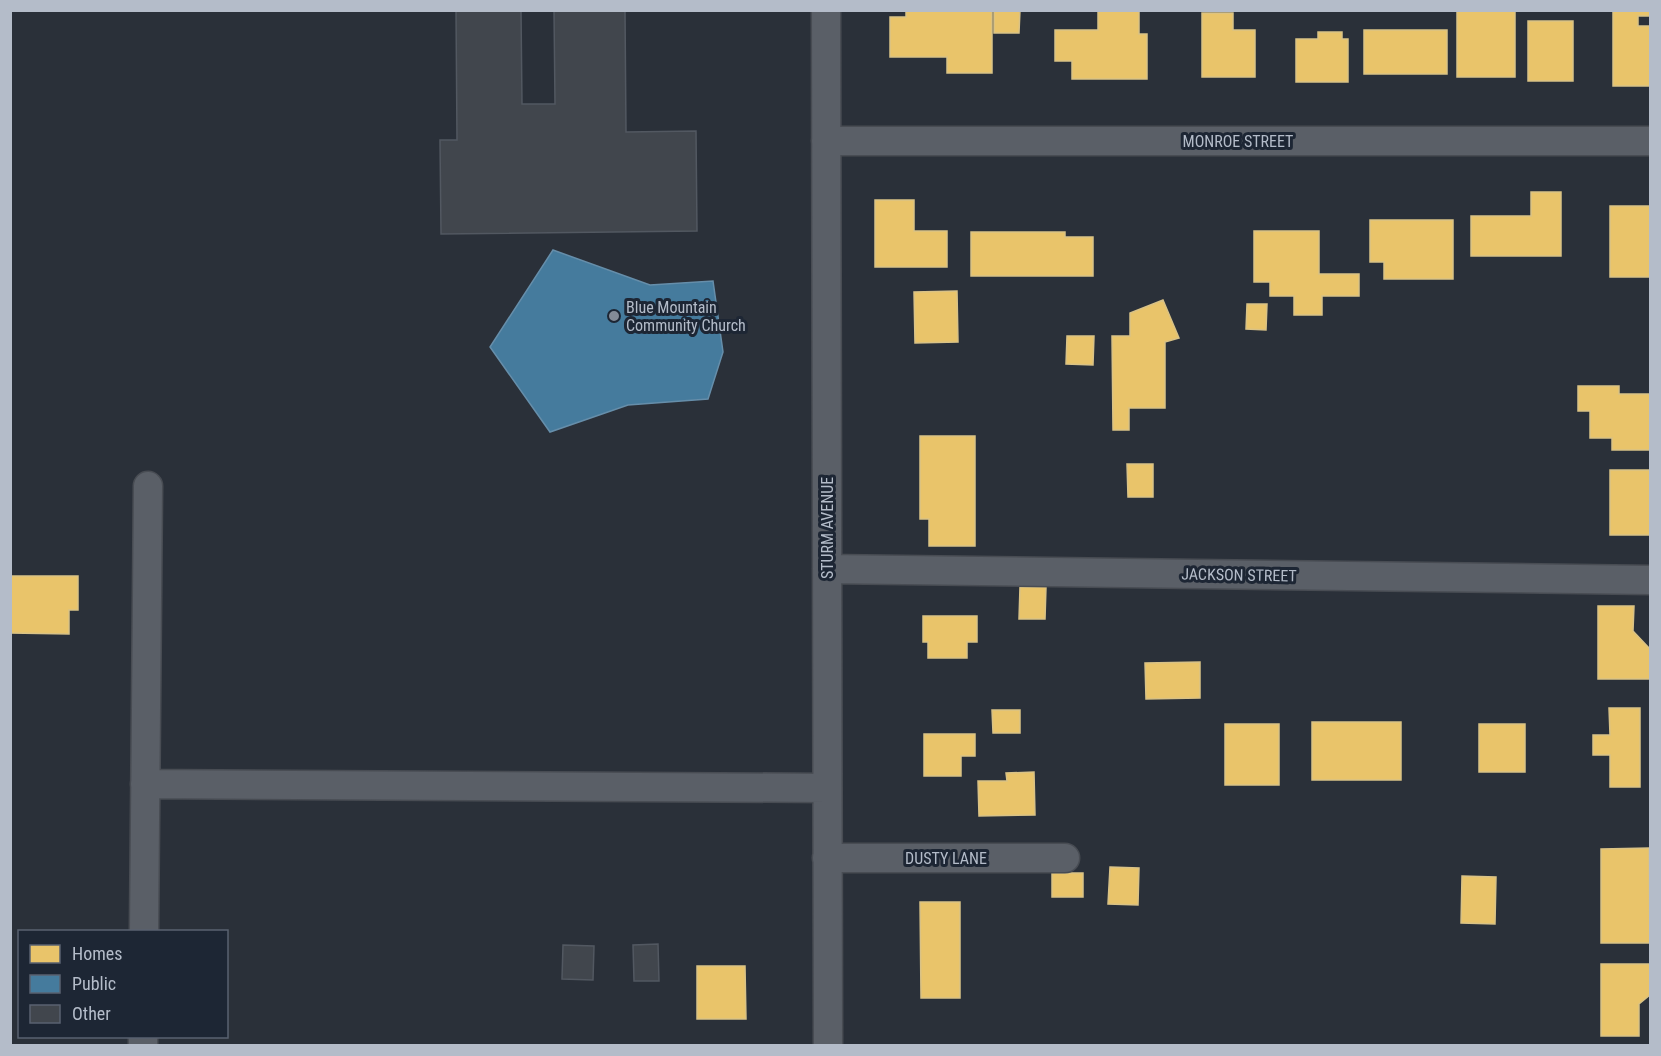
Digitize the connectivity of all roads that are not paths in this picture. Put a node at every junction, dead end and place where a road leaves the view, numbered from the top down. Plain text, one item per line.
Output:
1 (826, 10) edge
2 (826, 141) junction
3 (1650, 141) edge
4 (148, 486) dead end
5 (827, 569) junction
6 (1650, 580) edge
7 (145, 784) junction
8 (827, 788) junction
9 (827, 858) junction
10 (1065, 858) dead end
11 (144, 930) edge
12 (828, 1046) edge

1 - 2 street, STURM AVENUE
2 - 3 street, MONROE STREET
2 - 5 street, STURM AVENUE
4 - 7 street
5 - 6 street, JACKSON STREET
5 - 8 street, STURM AVENUE
7 - 8 street
7 - 11 street
8 - 9 street, STURM AVENUE
9 - 10 street, DUSTY LANE
9 - 12 street, STURM AVENUE

